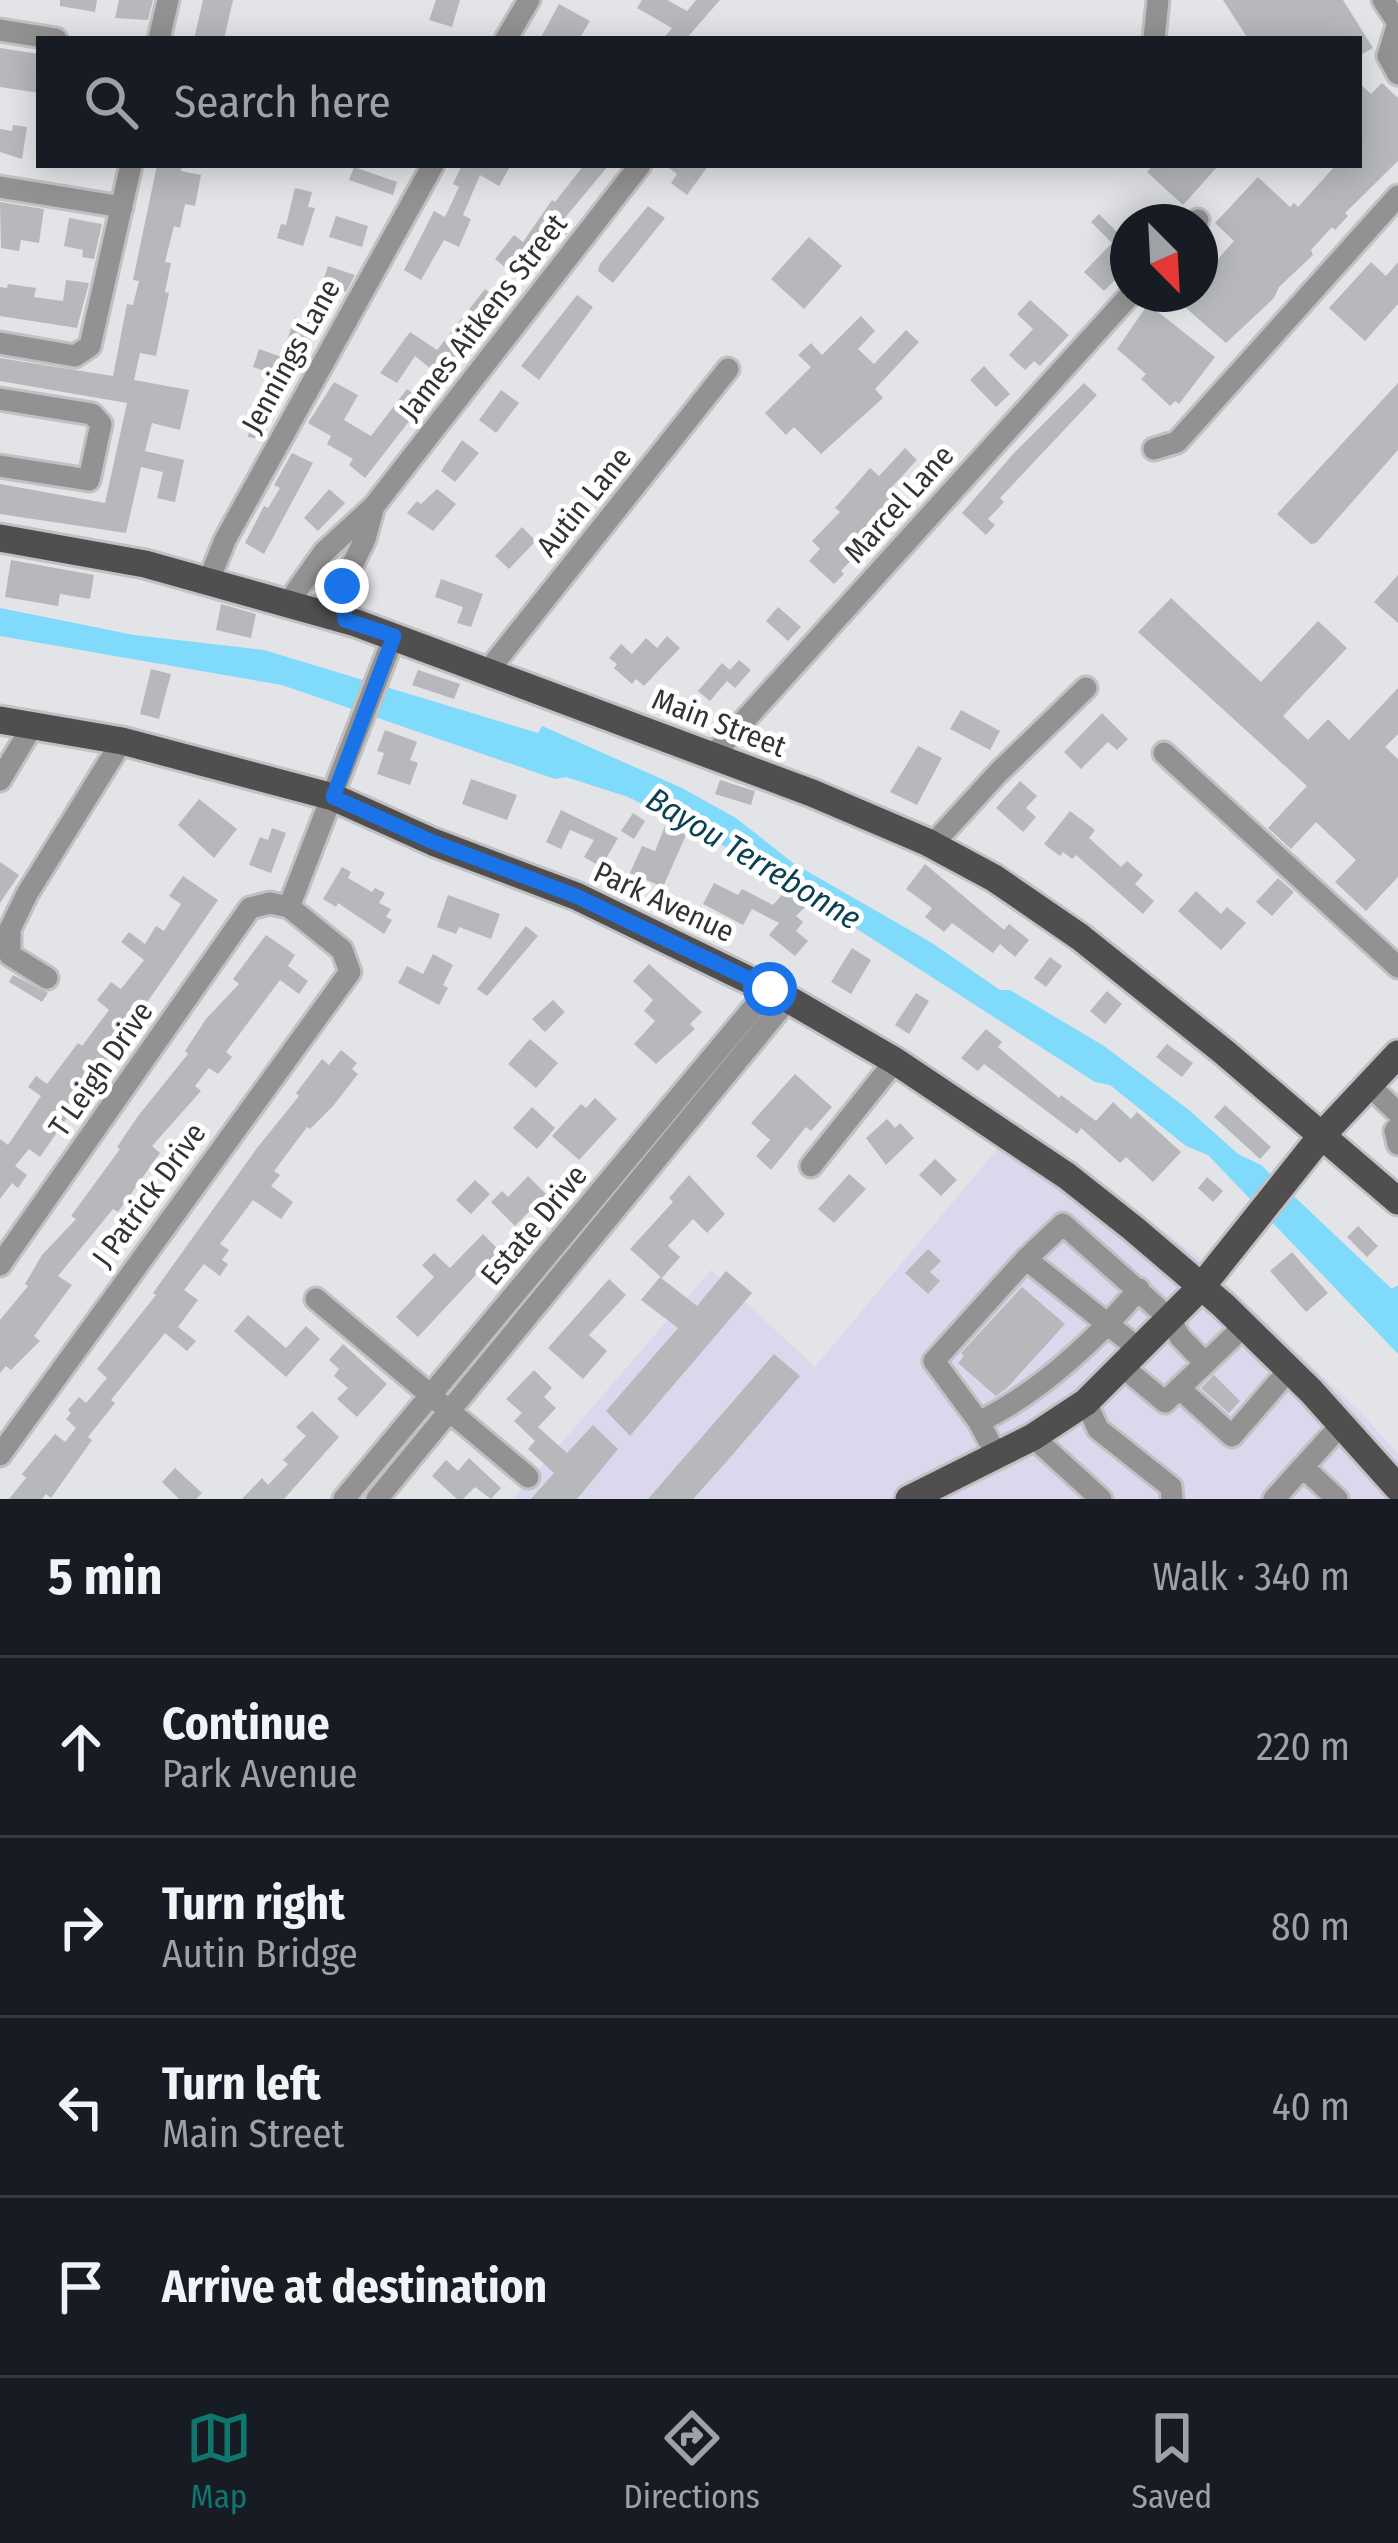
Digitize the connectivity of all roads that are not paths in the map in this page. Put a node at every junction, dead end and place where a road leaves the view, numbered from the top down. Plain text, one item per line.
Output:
1 (168, 0) edge
2 (529, 0) edge
3 (1158, 0) edge
4 (1383, 0) edge
5 (1398, 23) edge
6 (0, 30) edge
7 (37, 36) edge
8 (160, 36) edge
9 (508, 36) edge
10 (1154, 36) edge
11 (1398, 74) edge
12 (130, 168) edge
13 (431, 168) edge
14 (638, 168) edge
15 (0, 187) edge
16 (1398, 196) edge
17 (122, 207) junction
18 (1115, 312) edge
19 (0, 343) edge
20 (728, 369) dead end
21 (0, 399) edge
22 (1154, 449) dead end
23 (0, 466) edge
24 (374, 506) junction
25 (0, 538) edge
26 (209, 580) junction
27 (288, 603) junction
28 (345, 620) junction
29 (394, 636) junction
30 (487, 672) junction
31 (1087, 688) dead end
32 (0, 720) edge
33 (33, 725) junction
34 (122, 741) junction
35 (1164, 753) dead end
36 (713, 755) junction
37 (0, 780) edge
38 (333, 797) junction
39 (932, 844) junction
40 (290, 907) junction
41 (1398, 967) edge
42 (47, 978) dead end
43 (779, 994) junction
44 (1398, 1054) edge
45 (895, 1061) junction
46 (1369, 1085) junction
47 (1398, 1113) edge
48 (1398, 1127) edge
49 (1327, 1138) junction
50 (1398, 1144) edge
51 (811, 1166) dead end
52 (1090, 1195) junction
53 (1397, 1198) edge
54 (1063, 1224) junction
55 (1026, 1259) junction
56 (0, 1265) edge
57 (1139, 1289) junction
58 (1213, 1296) junction
59 (316, 1299) dead end
60 (975, 1314) junction
61 (1170, 1319) junction
62 (1109, 1325) junction
63 (1244, 1326) junction
64 (1131, 1359) junction
65 (934, 1361) junction
66 (1205, 1363) junction
67 (1289, 1370) junction
68 (1180, 1388) junction
69 (430, 1396) junction
70 (1086, 1402) junction
71 (452, 1412) junction
72 (979, 1422) junction
73 (1341, 1425) junction
74 (1033, 1438) junction
75 (996, 1454) junction
76 (0, 1455) edge
77 (1303, 1467) junction
78 (528, 1477) dead end
79 (1398, 1488) edge
80 (1331, 1497) edge
81 (344, 1499) edge
82 (376, 1499) edge
83 (909, 1499) edge
84 (1101, 1499) edge
85 (1172, 1499) edge
86 (1274, 1499) edge

1 - 8 street
2 - 9 street
3 - 10 street
4 - 5 street
5 - 11 street
6 - 7 street
12 - 17 street
13 - 26 street, Jennings Lane
14 - 24 street, James Aitkens Street
15 - 17 street
16 - 22 street
17 - 19 street
18 - 36 street, Marcel Lane
20 - 30 street, Autin Lane
21 - 23 street
24 - 27 street, James Aitkens Street
24 - 28 street, James Aitkens Street
25 - 26 main road, Main Street
26 - 27 main road, Main Street
27 - 28 main road, Main Street
28 - 29 main road, Main Street
29 - 30 main road, Main Street
29 - 38 street
30 - 36 main road, Main Street
31 - 39 street
32 - 33 main road, Park Avenue
33 - 34 main road, Park Avenue
33 - 37 street
34 - 38 main road, Park Avenue
34 - 42 street
35 - 41 street
36 - 39 main road, Main Street
38 - 40 street
38 - 43 main road, Park Avenue
39 - 49 main road, Main Street
40 - 56 street, T Leigh Drive
40 - 76 street, J Patrick Drive
43 - 45 main road, Park Avenue
43 - 69 street, Estate Drive
43 - 71 street, Estate Drive
44 - 46 main road
45 - 51 street
45 - 52 main road, Park Avenue
46 - 47 street
46 - 49 main road
48 - 50 street
49 - 53 main road, Main Street
49 - 58 main road
52 - 54 street
52 - 58 main road, Park Avenue
54 - 55 street
54 - 57 street
55 - 60 street
55 - 62 street
57 - 61 street
57 - 62 street
58 - 61 main road
58 - 63 main road, Park Avenue
59 - 69 street
60 - 65 street
60 - 65 street
61 - 64 main road
61 - 66 street
62 - 64 street
62 - 72 street
63 - 66 street
63 - 67 main road, Park Avenue
64 - 68 street
64 - 70 main road
65 - 72 street
66 - 68 street
67 - 68 street
67 - 73 main road, Park Avenue
69 - 71 street
69 - 81 street, Estate Drive
70 - 74 main road
70 - 85 street
71 - 78 street
71 - 82 street, Estate Drive
72 - 75 street
73 - 77 street
73 - 79 main road, Park Avenue
74 - 75 main road
74 - 84 street
75 - 83 main road
77 - 80 street
77 - 86 street

